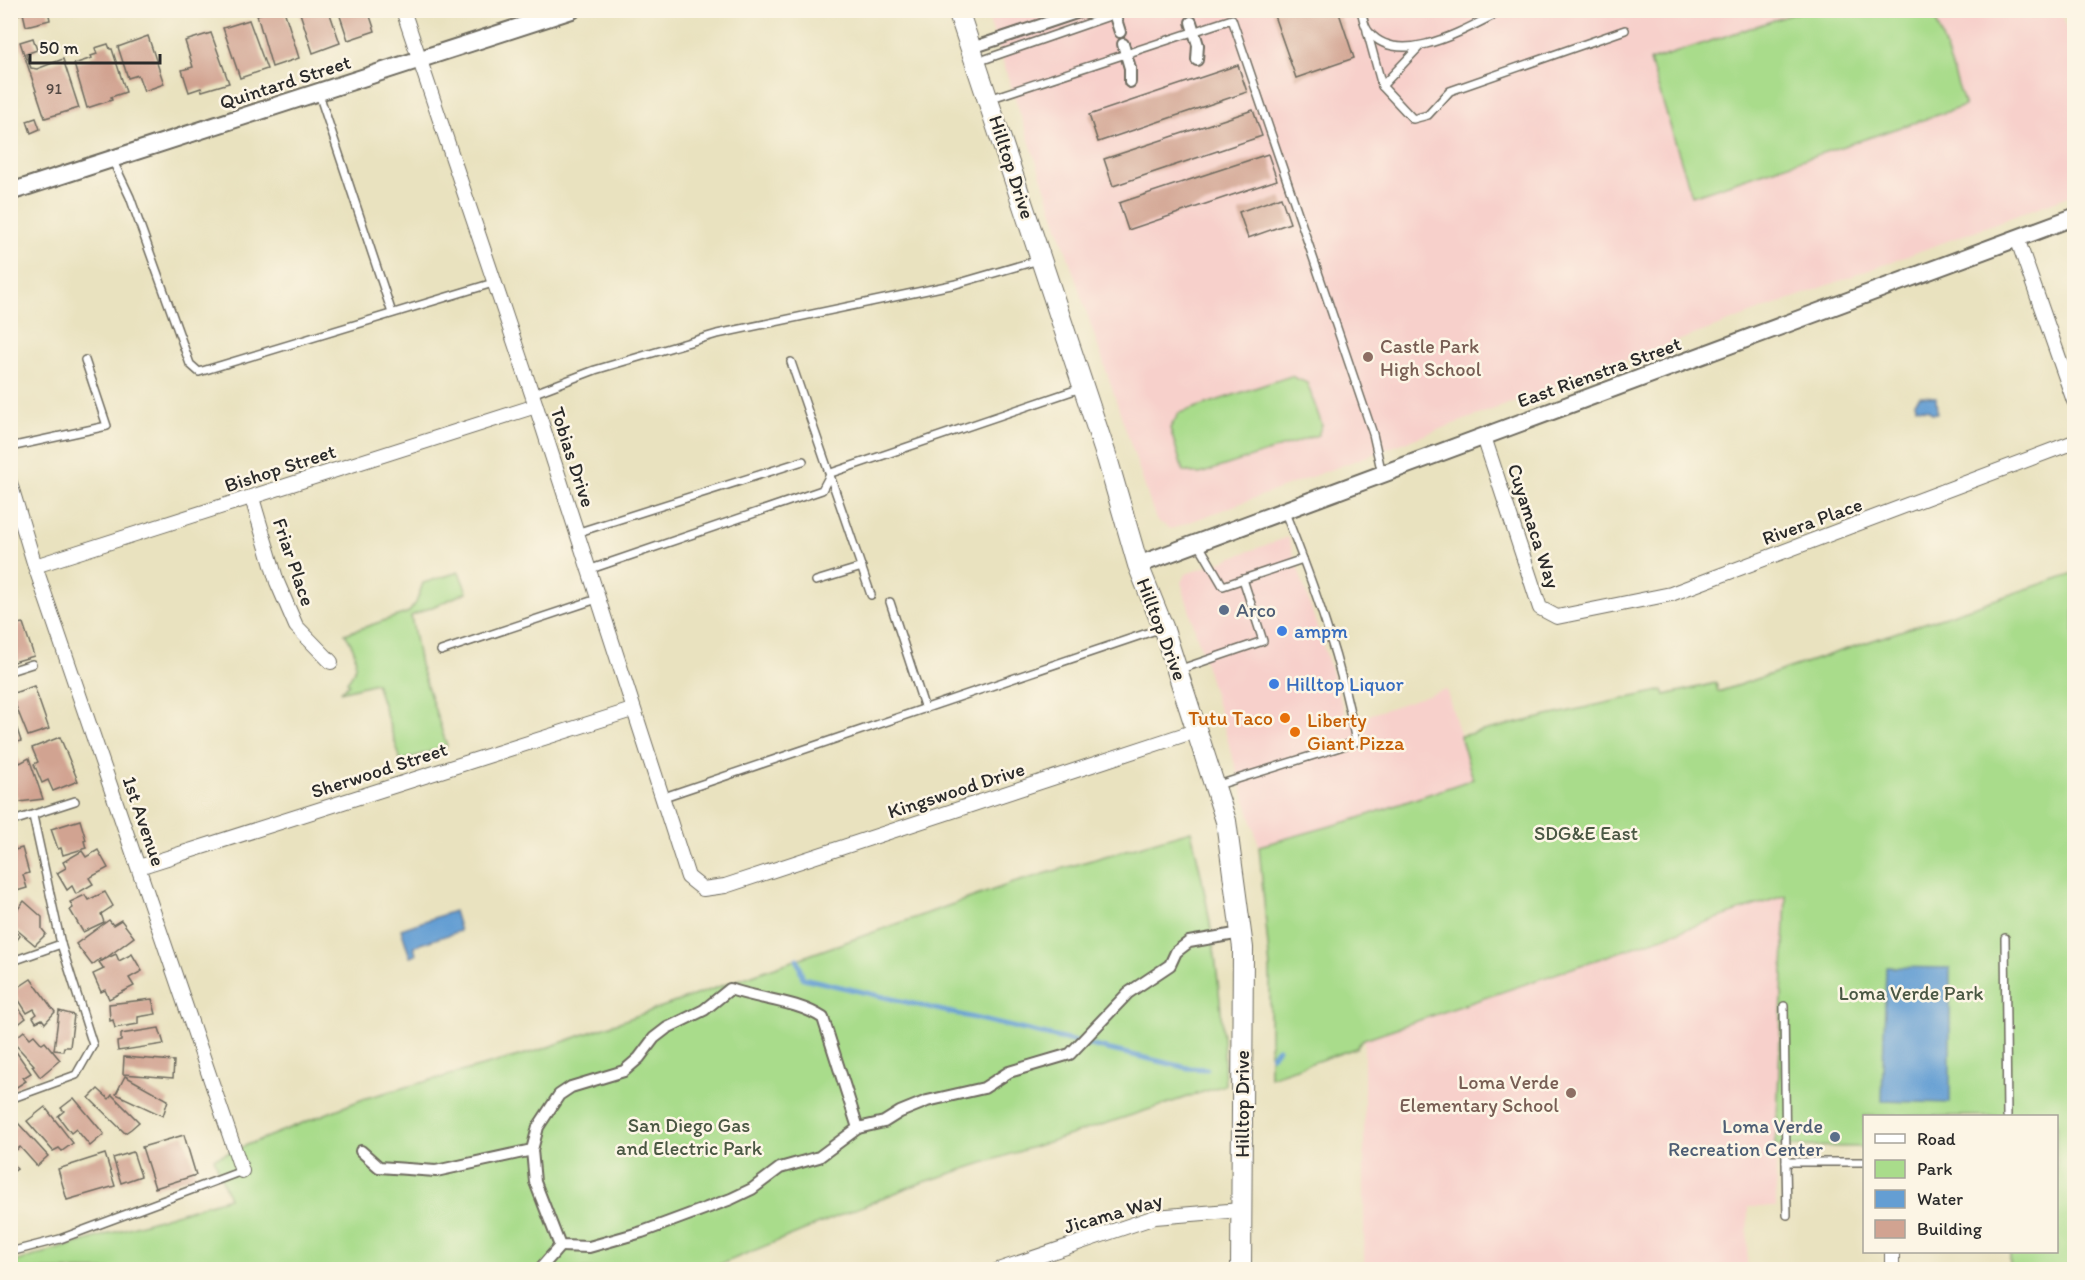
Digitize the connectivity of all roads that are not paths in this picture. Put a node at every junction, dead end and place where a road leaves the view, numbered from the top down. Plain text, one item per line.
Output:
1 (403, 10) edge
2 (572, 10) edge
3 (958, 10) edge
4 (1085, 10) edge
5 (1127, 10) edge
6 (1360, 10) edge
7 (1504, 10) edge
8 (1114, 13) edge
9 (1192, 27) junction
10 (1625, 30) dead end
11 (1367, 31) junction
12 (1120, 32) dead end
13 (1422, 45) junction
14 (1125, 49) junction
15 (974, 55) junction
16 (1197, 60) dead end
17 (420, 61) junction
18 (1130, 82) dead end
19 (1382, 86) junction
20 (319, 93) junction
21 (989, 99) junction
22 (112, 159) junction
23 (10, 192) edge
24 (2074, 218) edge
25 (2017, 238) junction
26 (1042, 259) junction
27 (493, 283) junction
28 (392, 313) junction
29 (85, 360) dead end
30 (791, 362) dead end
31 (1083, 387) junction
32 (534, 400) junction
33 (2074, 401) edge
34 (1484, 437) junction
35 (2074, 442) edge
36 (10, 447) edge
37 (803, 461) dead end
38 (831, 473) junction
39 (1382, 474) junction
40 (10, 483) edge
41 (252, 498) junction
42 (1284, 510) junction
43 (576, 533) junction
44 (1198, 543) junction
45 (1303, 559) junction
46 (35, 566) junction
47 (1138, 566) junction
48 (862, 567) junction
49 (588, 570) junction
50 (1243, 579) junction
51 (816, 581) dead end
52 (871, 595) dead end
53 (597, 599) junction
54 (890, 602) dead end
55 (1557, 617) joint
56 (1163, 627) junction
57 (441, 651) dead end
58 (331, 662) dead end
59 (32, 664) dead end
60 (1178, 670) junction
61 (10, 671) edge
62 (924, 708) junction
63 (632, 710) junction
64 (1198, 730) junction
65 (1215, 786) junction
66 (661, 798) junction
67 (75, 801) dead end
68 (33, 816) junction
69 (10, 822) edge
70 (139, 867) junction
71 (725, 886) joint
72 (1241, 933) junction
73 (2005, 938) dead end
74 (61, 944) junction
75 (10, 962) edge
76 (1785, 1006) dead end
77 (10, 1099) edge
78 (2007, 1115) edge
79 (858, 1128) junction
80 (532, 1150) junction
81 (361, 1151) dead end
82 (1786, 1162) junction
83 (1863, 1162) edge
84 (242, 1171) joint
85 (1241, 1210) junction
86 (1787, 1215) dead end
87 (560, 1246) junction
88 (10, 1252) edge
89 (1892, 1253) edge
90 (539, 1269) edge
91 (1000, 1269) edge
92 (1242, 1269) edge
93 (1892, 1269) edge

1 - 17 street, Tobias Drive
2 - 17 street, Quintard Street
3 - 15 main road, Hilltop Drive
4 - 15 street
5 - 8 lane
6 - 11 lane
7 - 13 lane
8 - 12 street
8 - 15 lane
9 - 14 lane
9 - 16 street
9 - 39 lane
10 - 19 lane
11 - 13 lane
11 - 19 lane
13 - 19 lane
14 - 18 street
14 - 21 lane
15 - 21 main road, Hilltop Drive
17 - 20 street, Quintard Street
17 - 27 street, Tobias Drive
20 - 22 street, Quintard Street
20 - 28 lane
21 - 26 main road, Hilltop Drive
22 - 23 street, Quintard Street
22 - 28 lane
24 - 25 street, East Rienstra Street
25 - 33 street
25 - 34 street, East Rienstra Street
26 - 31 main road, Hilltop Drive
26 - 32 lane
27 - 28 lane
27 - 32 street, Tobias Drive
29 - 36 lane
30 - 38 lane
31 - 38 lane
31 - 47 main road, Hilltop Drive
32 - 41 street, Bishop Street
32 - 43 street, Tobias Drive
34 - 39 street, East Rienstra Street
34 - 55 street, Cuyamaca Way
35 - 55 street, Rivera Place
37 - 43 lane
38 - 48 lane
38 - 49 lane
39 - 42 street, East Rienstra Street
40 - 46 street, 1st Avenue
41 - 46 street, Bishop Street
41 - 58 street, Friar Place
42 - 44 street, East Rienstra Street
42 - 45 lane
43 - 49 street, Tobias Drive
44 - 47 street, East Rienstra Street
44 - 50 lane
45 - 50 lane
45 - 65 lane
46 - 70 street, 1st Avenue
47 - 56 main road, Hilltop Drive
48 - 51 lane
48 - 52 lane
49 - 53 street, Tobias Drive
50 - 60 lane
53 - 57 lane
53 - 63 street, Tobias Drive
54 - 62 lane
56 - 60 main road, Hilltop Drive
56 - 62 lane
59 - 61 lane
60 - 64 main road, Hilltop Drive
62 - 66 lane
63 - 66 street, Tobias Drive
63 - 70 street, Sherwood Street
64 - 65 main road, Hilltop Drive
64 - 71 street, Kingswood Drive
65 - 72 main road, Hilltop Drive
66 - 71 street, Tobias Drive
67 - 68 lane
68 - 69 lane
68 - 74 lane
70 - 84 street, 1st Avenue
72 - 79 street
72 - 85 main road, Hilltop Drive
73 - 78 lane
74 - 75 lane
74 - 77 lane
76 - 82 lane
79 - 80 street
79 - 87 street
80 - 81 street
80 - 87 street
82 - 83 lane
82 - 86 lane
84 - 88 lane
85 - 91 street, Jicama Way
85 - 92 main road, Hilltop Drive
87 - 90 street
89 - 93 street

